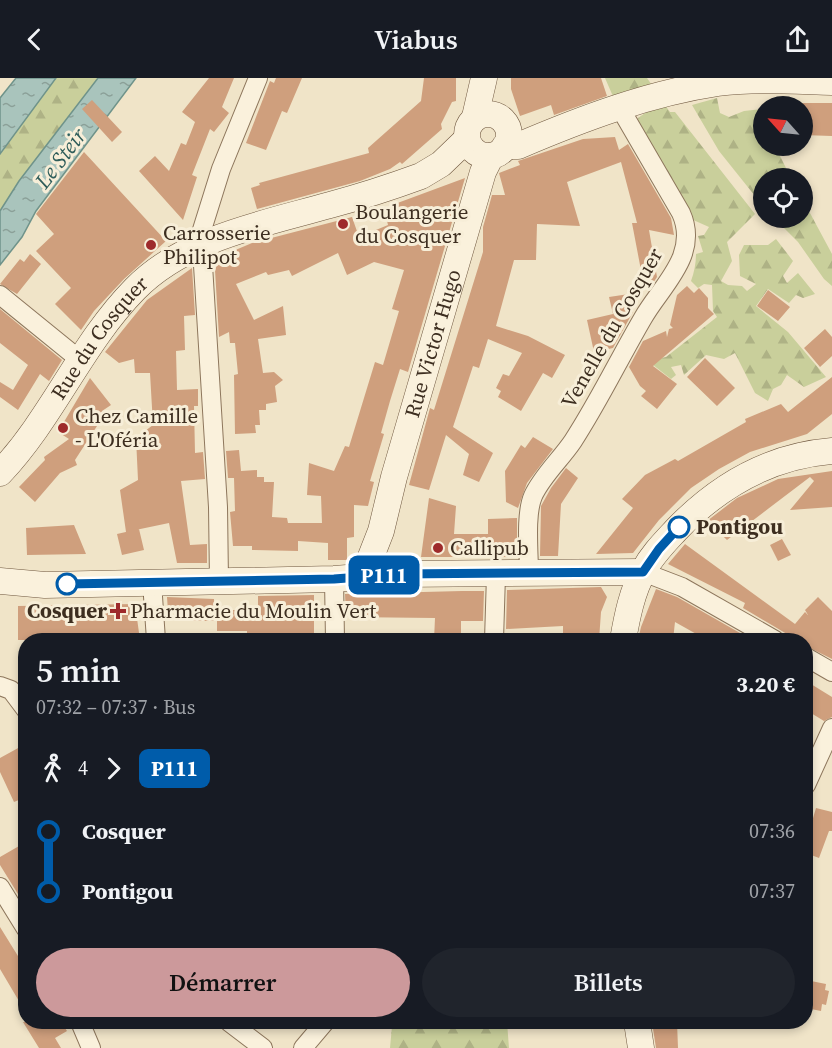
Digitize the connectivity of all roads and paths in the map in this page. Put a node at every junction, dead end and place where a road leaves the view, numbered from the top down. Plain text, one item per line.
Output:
1 (258, 78) edge
2 (484, 78) edge
3 (494, 78) edge
4 (720, 80) edge
5 (832, 82) edge
6 (620, 108) junction
7 (489, 137) junction
8 (201, 246) junction
9 (0, 295) edge
10 (80, 360) junction
11 (832, 451) edge
12 (0, 473) edge
13 (381, 531) junction
14 (643, 572) junction
15 (529, 573) junction
16 (400, 574) junction
17 (496, 575) junction
18 (363, 577) junction
19 (334, 579) junction
20 (0, 581) edge
21 (219, 581) junction
22 (152, 582) junction
23 (34, 585) junction
24 (0, 589) edge
25 (156, 633) edge
26 (335, 633) edge
27 (494, 633) edge
28 (625, 633) edge
29 (764, 633) edge
30 (813, 661) edge
31 (832, 672) edge
32 (0, 686) edge
33 (18, 699) edge
34 (832, 728) edge
35 (813, 770) edge
36 (0, 887) edge
37 (18, 916) edge
38 (83, 1029) edge
39 (238, 1029) edge
40 (319, 1029) edge
41 (631, 1029) edge
42 (638, 1029) edge
43 (91, 1048) edge
44 (263, 1048) edge
45 (303, 1048) edge
46 (629, 1048) edge
47 (641, 1048) edge

1 - 8 street
2 - 7 street, Rue Victor Hugo
3 - 7 street
4 - 5 street, Rue du Cosquer
4 - 6 street, Rue du Cosquer
6 - 7 street, Rue du Cosquer
6 - 15 street, Venelle du Cosquer
7 - 8 street, Rue du Cosquer
7 - 13 street, Rue Victor Hugo
8 - 10 street, Rue du Cosquer
8 - 21 street
9 - 10 street
10 - 12 street, Rue du Cosquer
11 - 14 street
13 - 16 street
13 - 18 street, Rue Victor Hugo
14 - 15 street
14 - 28 street
14 - 29 street
15 - 17 street
16 - 17 street
16 - 18 street
17 - 27 street
18 - 19 street
19 - 21 street
19 - 26 street
20 - 23 street
21 - 22 street
22 - 23 street
22 - 25 street
23 - 24 street
30 - 31 street
32 - 33 street
34 - 35 street
36 - 37 street
38 - 43 street
39 - 44 street
40 - 45 street
41 - 46 street
42 - 47 street

